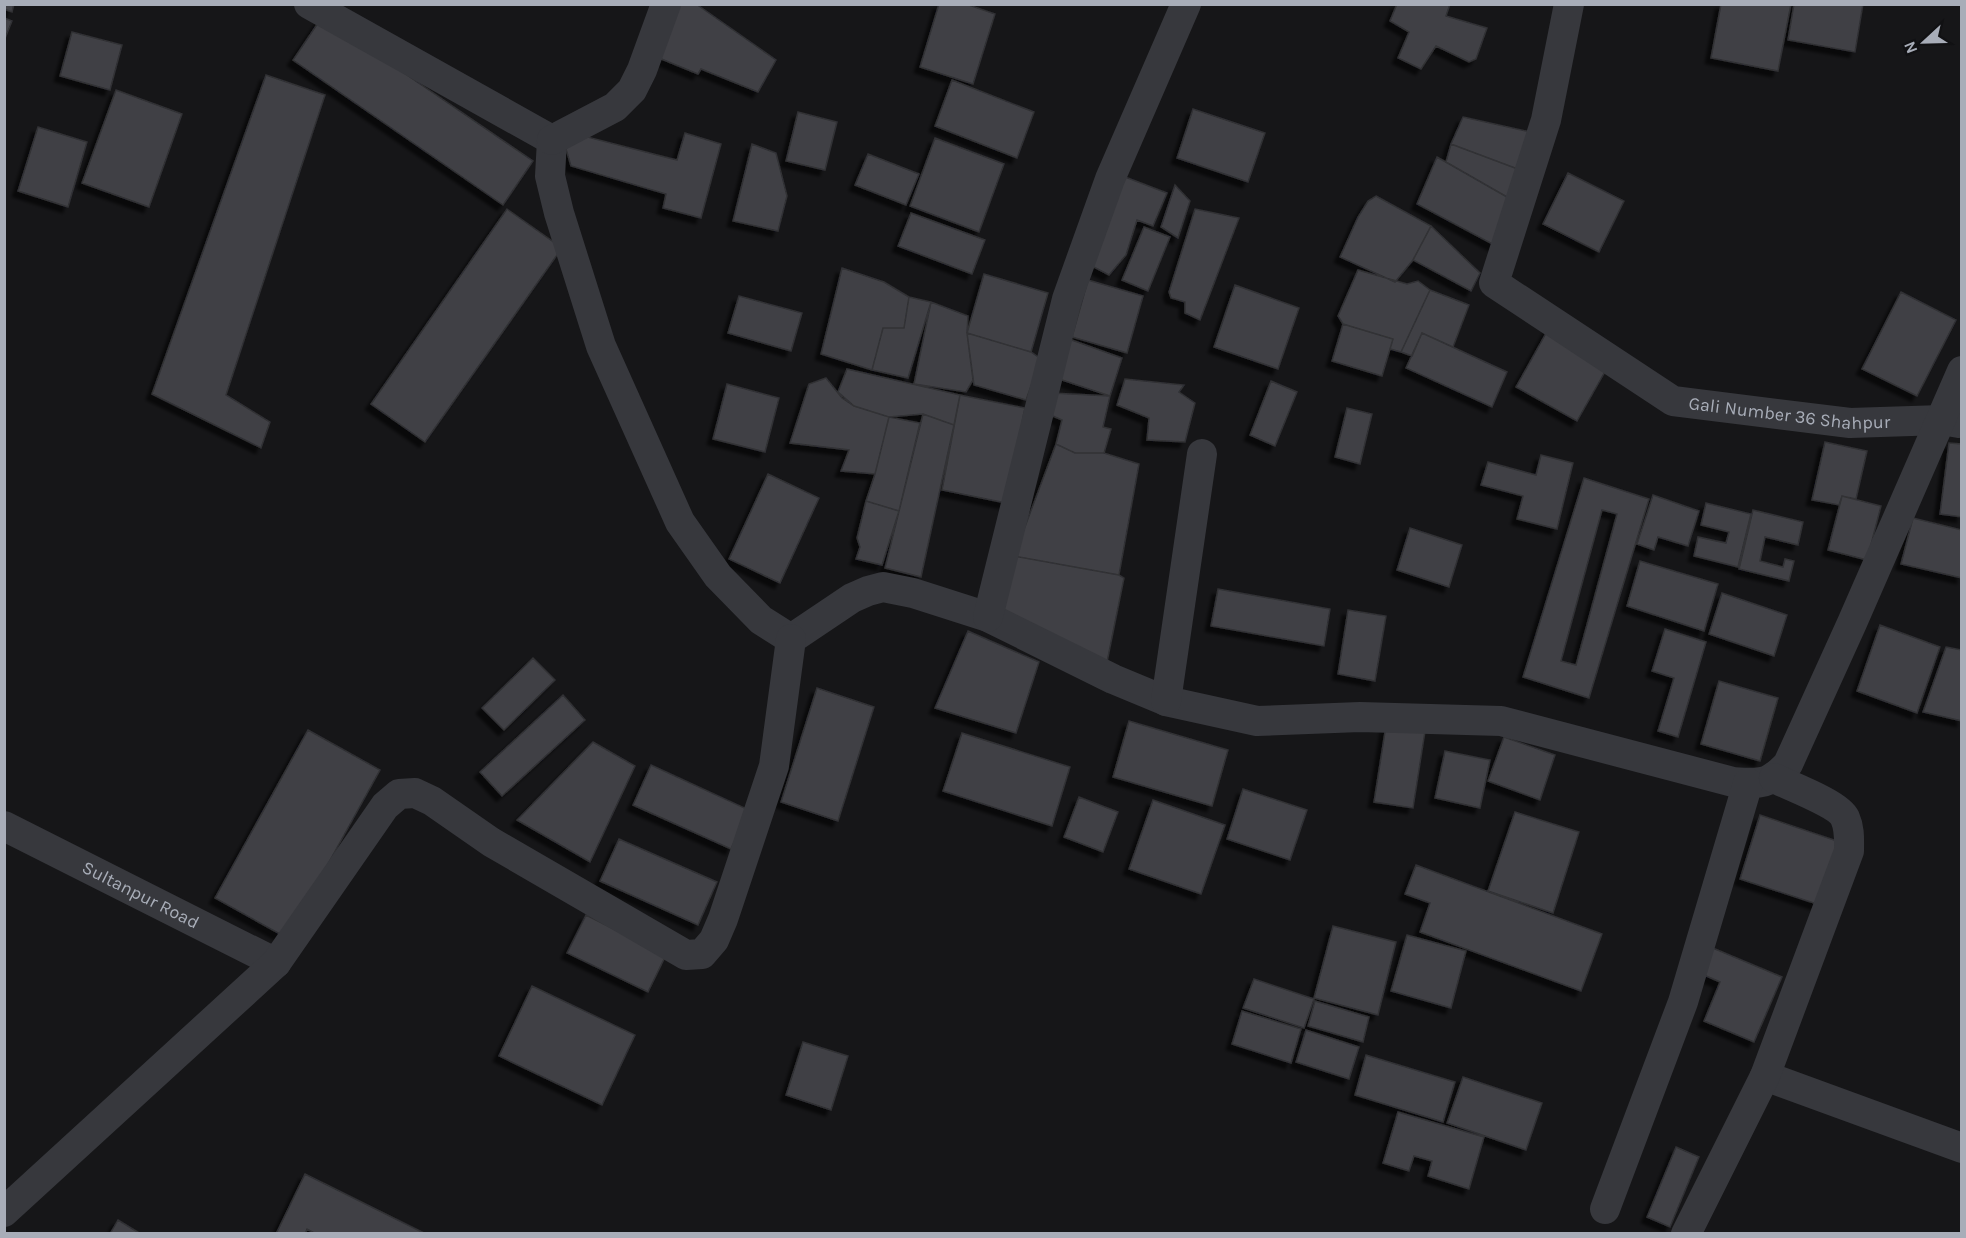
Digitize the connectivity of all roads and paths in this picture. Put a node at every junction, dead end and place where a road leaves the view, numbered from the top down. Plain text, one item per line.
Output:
1 (309, 4) edge
2 (666, 4) edge
3 (1186, 4) edge
4 (1569, 4) edge
5 (552, 140) junction
6 (1962, 371) edge
7 (1952, 422) edge
8 (1202, 454) dead end
9 (988, 617) junction
10 (790, 639) junction
11 (1166, 701) junction
12 (1761, 781) junction
13 (4, 826) edge
14 (276, 963) junction
15 (1765, 1076) junction
16 (1962, 1148) edge
17 (1605, 1209) dead end
18 (4, 1212) edge
19 (1686, 1233) edge

1 - 5 street
2 - 5 street
3 - 9 street
4 - 7 street, Gali Number 36 Shahpur
5 - 10 street
6 - 7 street
7 - 12 street
8 - 11 street
9 - 10 street
9 - 11 street
10 - 14 street
11 - 12 street
12 - 15 street
12 - 17 street
13 - 14 street, Sultanpur Road
14 - 18 street
15 - 16 street
15 - 19 street

